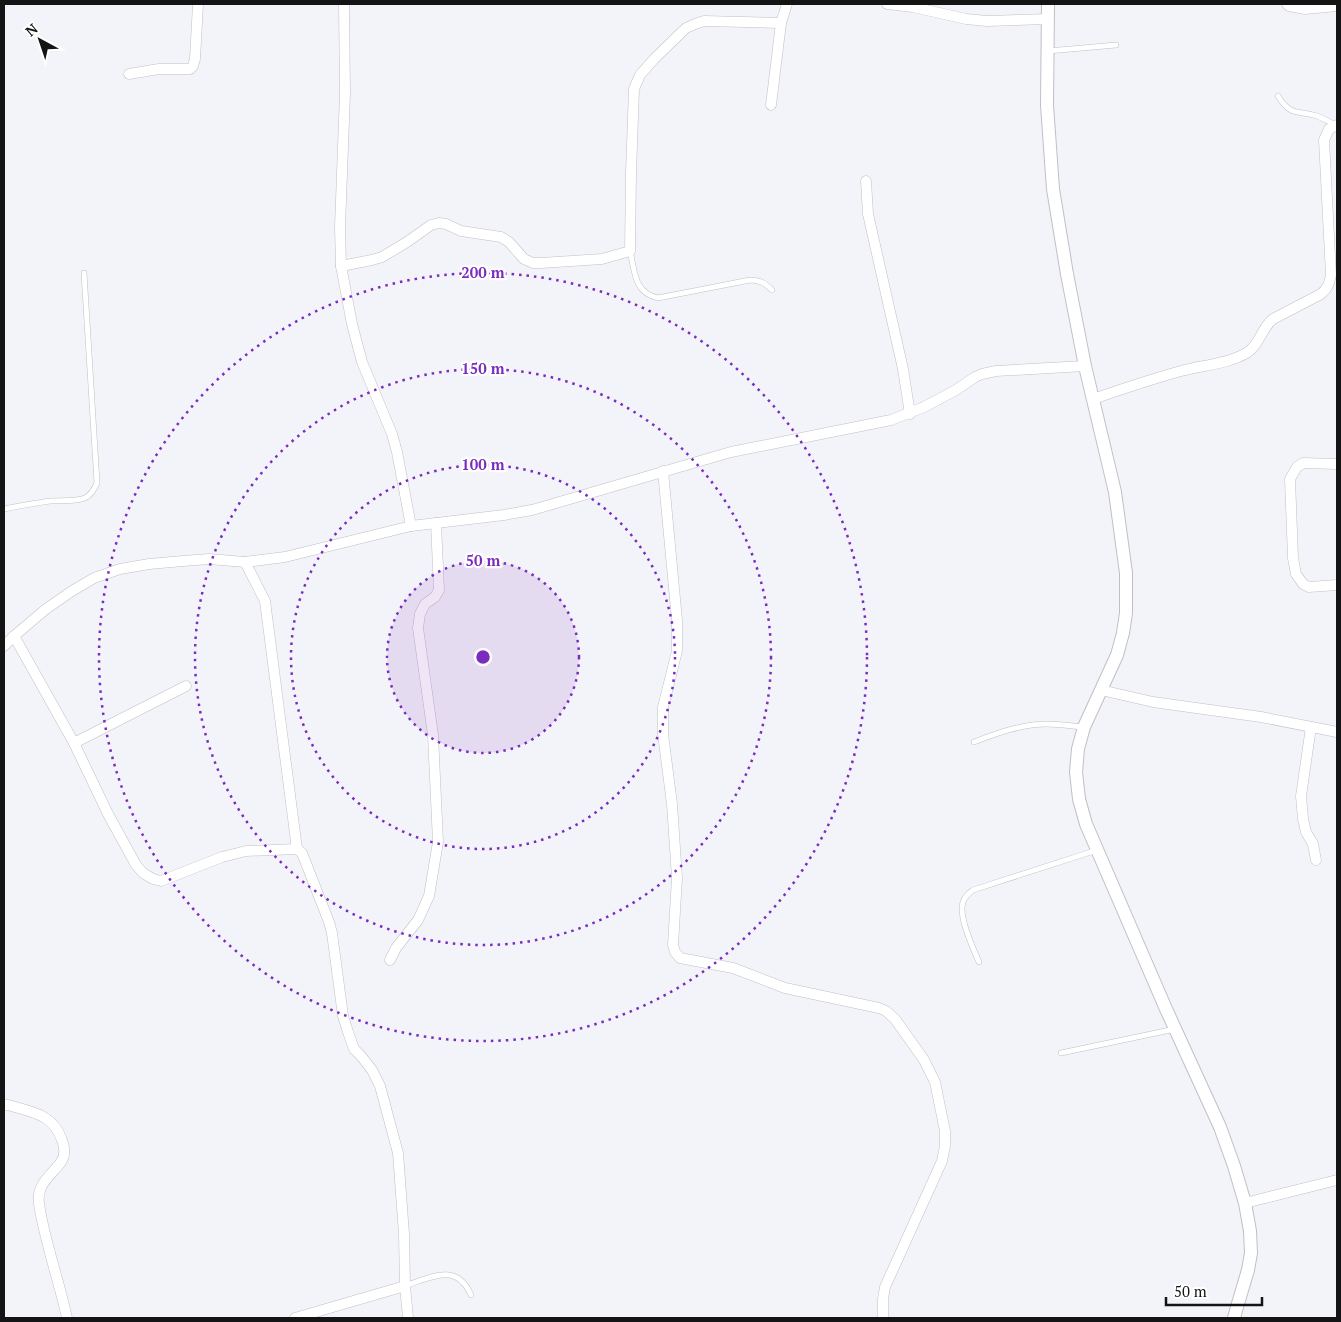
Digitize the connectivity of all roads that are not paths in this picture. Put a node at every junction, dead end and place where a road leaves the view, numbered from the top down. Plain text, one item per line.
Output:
1 (198, 4) edge
2 (344, 4) edge
3 (786, 4) edge
4 (887, 4) edge
5 (1048, 4) edge
6 (1287, 4) edge
7 (1337, 6) edge
8 (939, 8) edge
9 (1048, 19) junction
10 (781, 23) junction
11 (1116, 44) dead end
12 (1047, 51) junction
13 (129, 74) dead end
14 (1278, 96) dead end
15 (771, 104) dead end
16 (1337, 125) edge
17 (866, 181) dead end
18 (630, 252) junction
19 (341, 266) junction
20 (84, 272) dead end
21 (772, 290) dead end
22 (1085, 366) junction
23 (1093, 399) junction
24 (910, 414) junction
25 (1337, 464) edge
26 (663, 471) junction
27 (4, 509) edge
28 (436, 523) junction
29 (411, 526) junction
30 (245, 562) junction
31 (1337, 585) edge
32 (14, 636) junction
33 (4, 646) edge
34 (186, 686) dead end
35 (1101, 690) junction
36 (1084, 727) junction
37 (1311, 727) junction
38 (1337, 732) edge
39 (974, 742) dead end
40 (74, 743) junction
41 (297, 849) junction
42 (1098, 850) junction
43 (1316, 860) dead end
44 (390, 960) dead end
45 (979, 962) dead end
46 (1175, 1029) junction
47 (1061, 1053) dead end
48 (4, 1105) edge
49 (1337, 1180) edge
50 (1245, 1203) junction
51 (405, 1286) junction
52 (471, 1295) dead end
53 (67, 1318) edge
54 (295, 1318) edge
55 (408, 1318) edge
56 (883, 1318) edge
57 (1234, 1318) edge

1 - 13 street
2 - 19 street
3 - 10 street
4 - 8 street
5 - 9 street
6 - 7 street
8 - 9 street
9 - 12 street
10 - 15 street
10 - 18 street
11 - 12 lane
12 - 22 street
14 - 16 lane
16 - 23 street
17 - 24 street
18 - 19 street
18 - 21 lane
19 - 29 street
20 - 27 lane
22 - 23 street
22 - 24 street
23 - 35 street
24 - 26 street
25 - 31 street
26 - 28 street
26 - 56 street
28 - 29 street
28 - 44 street
29 - 30 street
30 - 32 street
30 - 41 street
32 - 33 street
32 - 40 street
34 - 40 street
35 - 36 street
35 - 37 street
36 - 39 lane
36 - 42 street
37 - 38 street
37 - 43 street
40 - 41 street
41 - 51 street
42 - 45 lane
42 - 46 street
46 - 47 lane
46 - 50 street
48 - 53 street
49 - 50 street
50 - 57 street
51 - 52 lane
51 - 54 street
51 - 55 street

